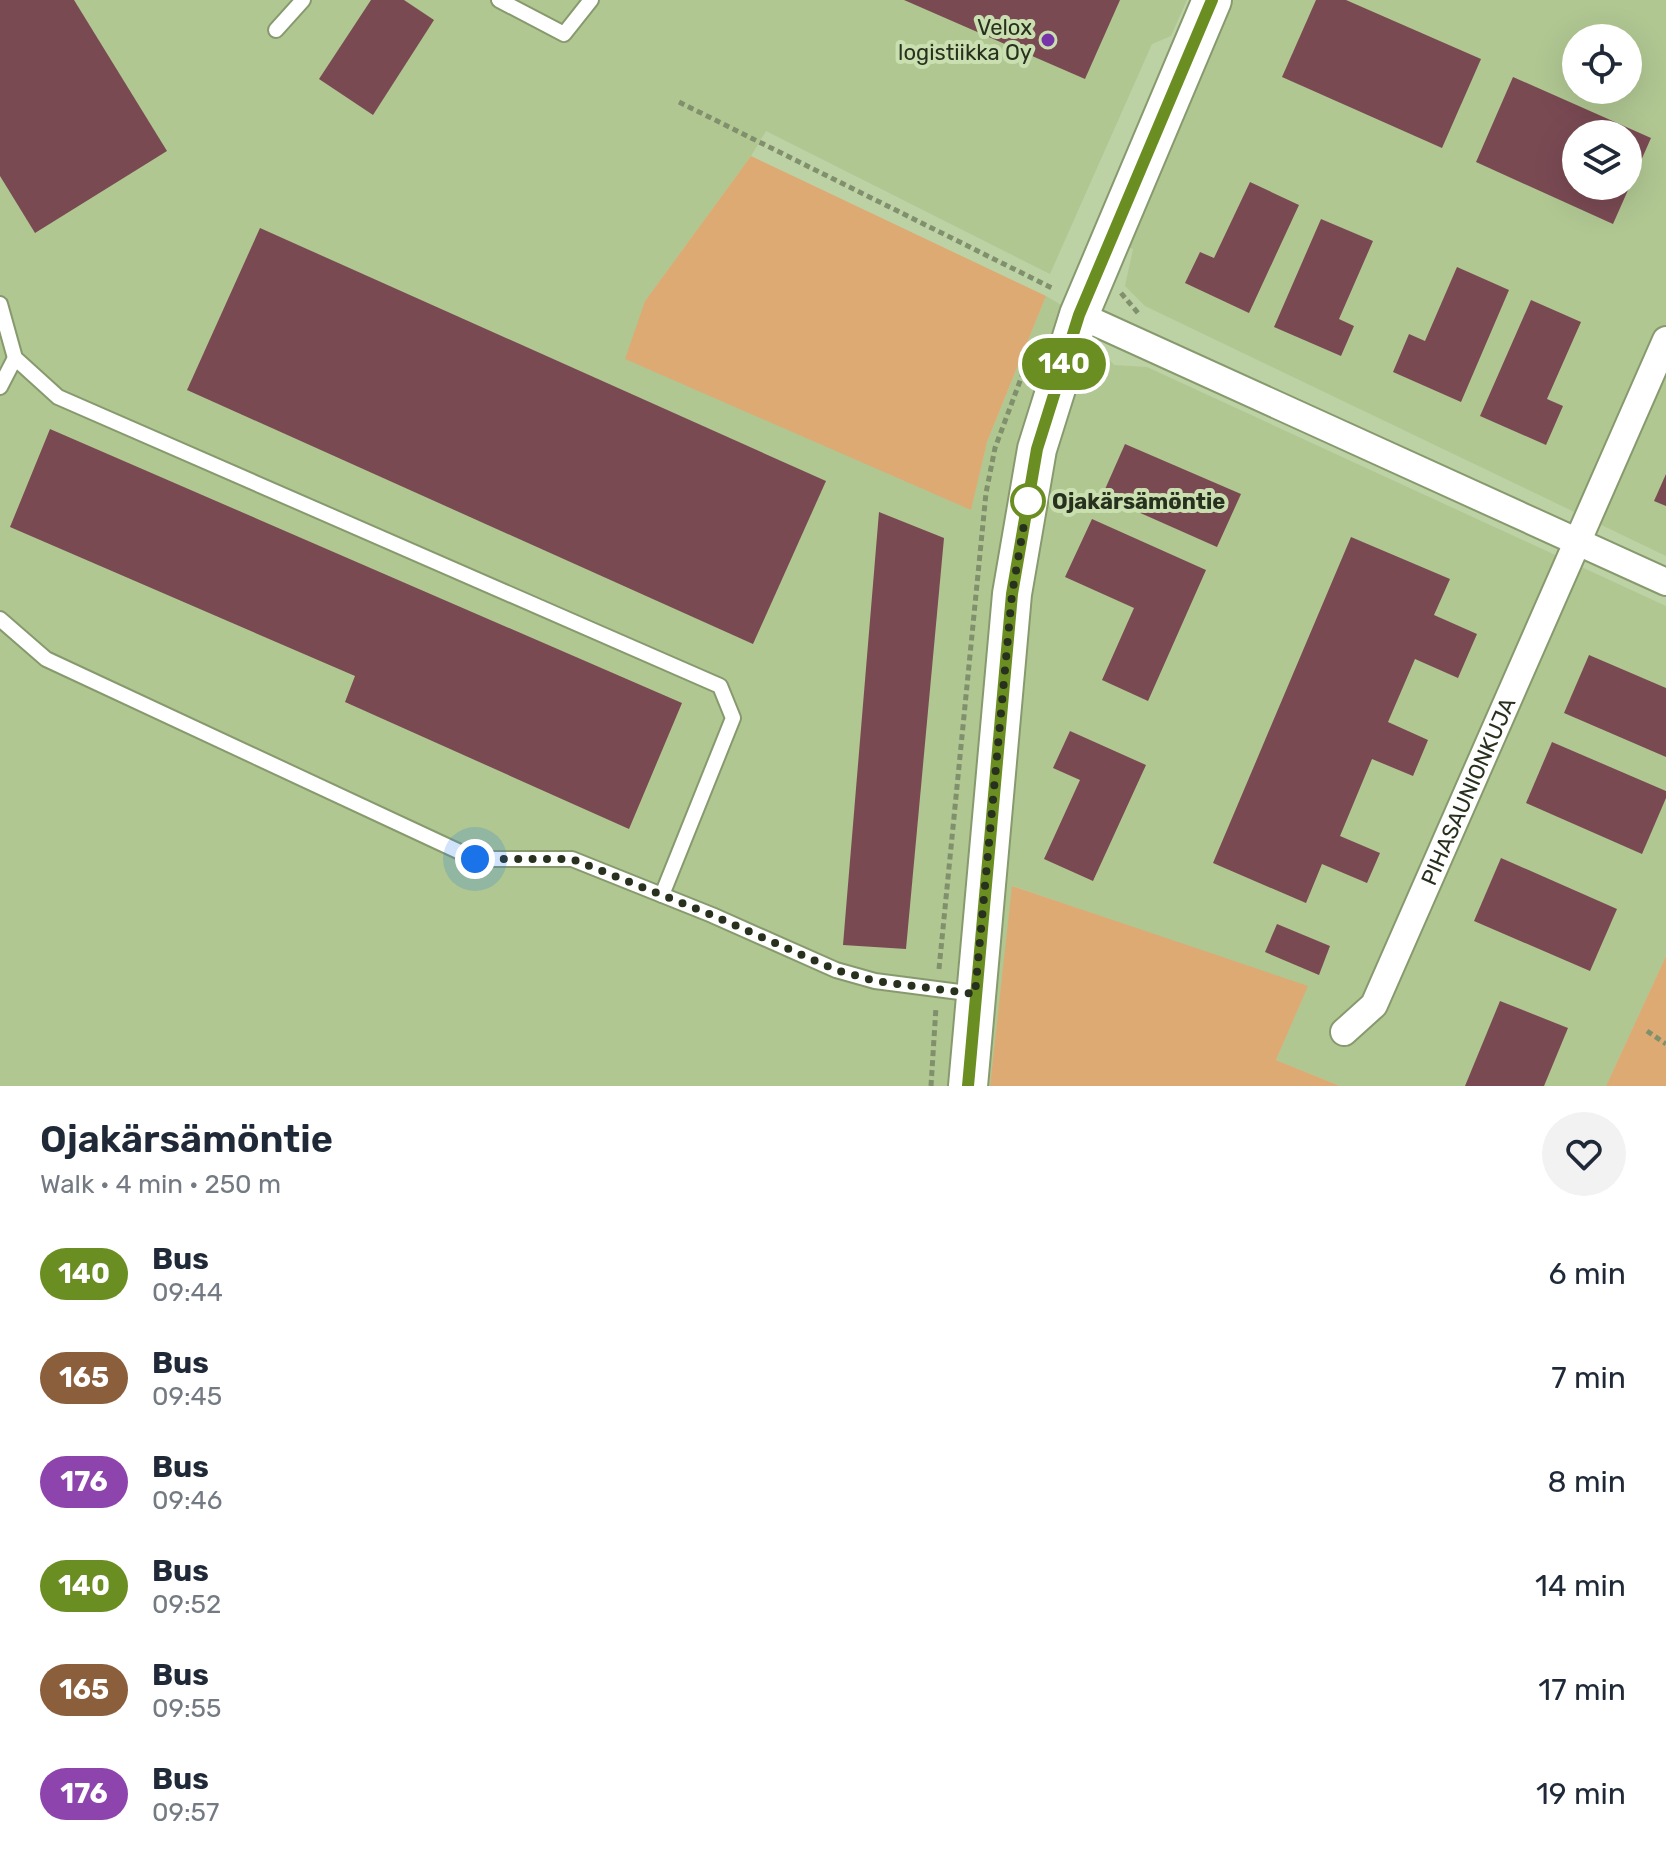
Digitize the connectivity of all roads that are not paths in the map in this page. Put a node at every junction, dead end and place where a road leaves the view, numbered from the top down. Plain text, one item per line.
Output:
1 (303, 0) edge
2 (499, 0) edge
3 (591, 0) edge
4 (1212, 0) edge
5 (276, 30) dead end
6 (1066, 302) junction
7 (0, 304) edge
8 (1666, 340) edge
9 (15, 358) junction
10 (0, 387) edge
11 (1577, 541) junction
12 (1666, 582) edge
13 (0, 621) edge
14 (662, 895) junction
15 (975, 994) junction
16 (1344, 1032) dead end
17 (968, 1086) edge

1 - 5 lane
2 - 3 lane
4 - 6 street
6 - 11 street
6 - 15 street
7 - 9 lane
8 - 11 street, PIHASAUNIONKUJA
9 - 10 lane
9 - 14 lane
11 - 12 street
11 - 16 street, PIHASAUNIONKUJA
13 - 14 lane
14 - 15 lane
15 - 17 street

